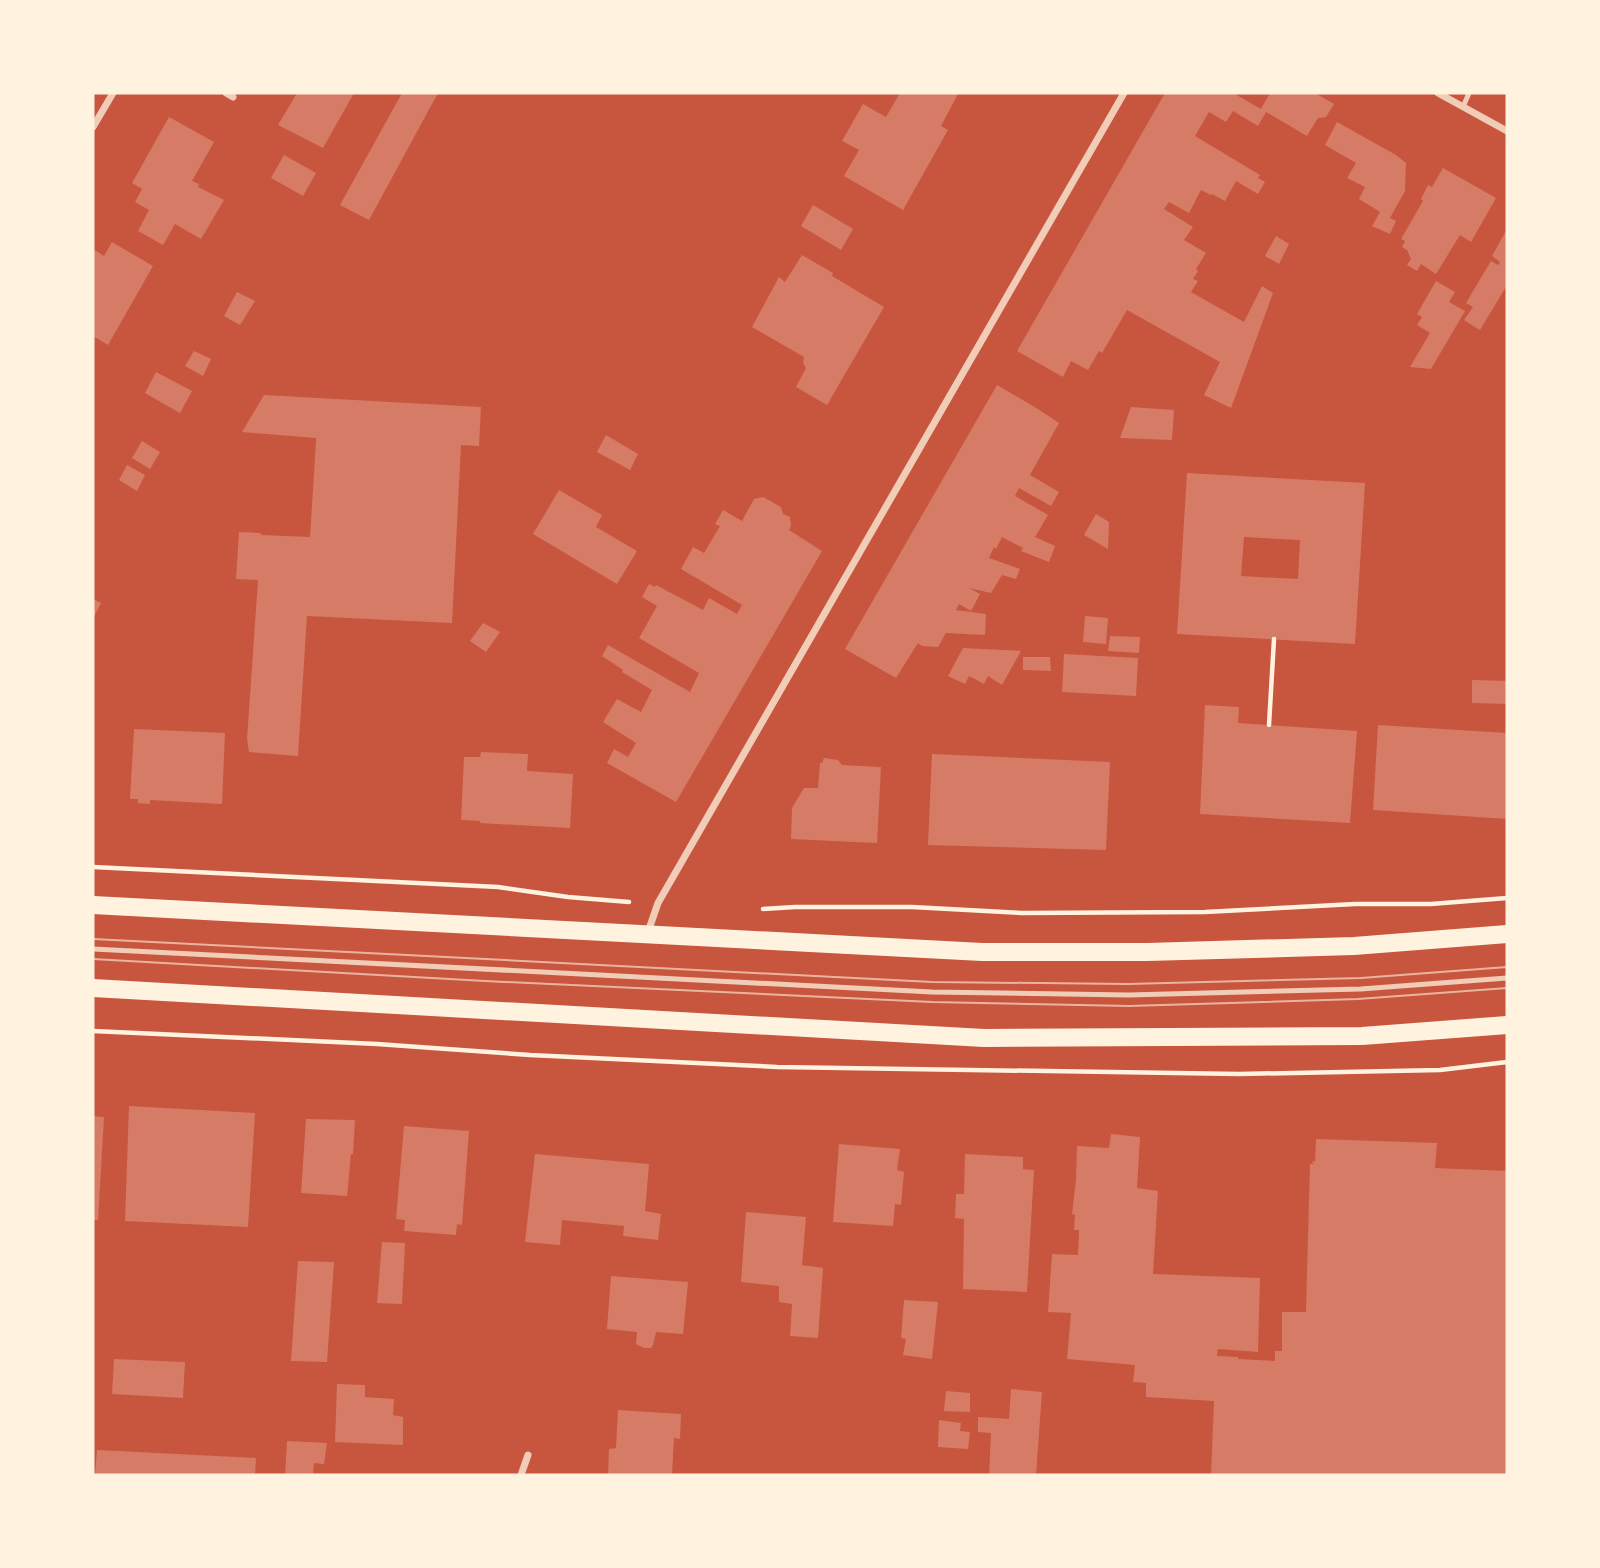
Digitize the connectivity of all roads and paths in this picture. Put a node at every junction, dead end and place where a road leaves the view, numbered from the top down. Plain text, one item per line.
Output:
1 (113, 93) edge
2 (1124, 93) edge
3 (1438, 93) edge
4 (1469, 93) edge
5 (1463, 107) junction
6 (93, 128) edge
7 (1507, 131) edge
8 (1274, 639) dead end
9 (1269, 725) dead end
10 (93, 867) edge
11 (1507, 898) edge
12 (634, 902) dead end
13 (93, 905) edge
14 (761, 910) dead end
15 (648, 934) junction
16 (1507, 934) edge
17 (93, 949) edge
18 (1507, 978) edge
19 (93, 988) edge
20 (1507, 1026) edge
21 (93, 1031) edge
22 (1507, 1062) edge
23 (528, 1455) dead end
24 (521, 1475) edge

1 - 6 street
2 - 15 street
3 - 5 street
4 - 5 lane
5 - 7 street
8 - 9 path
10 - 12 path
11 - 14 path
13 - 15 main road
15 - 16 main road
17 - 18 lane
19 - 20 main road
21 - 22 path
23 - 24 street

